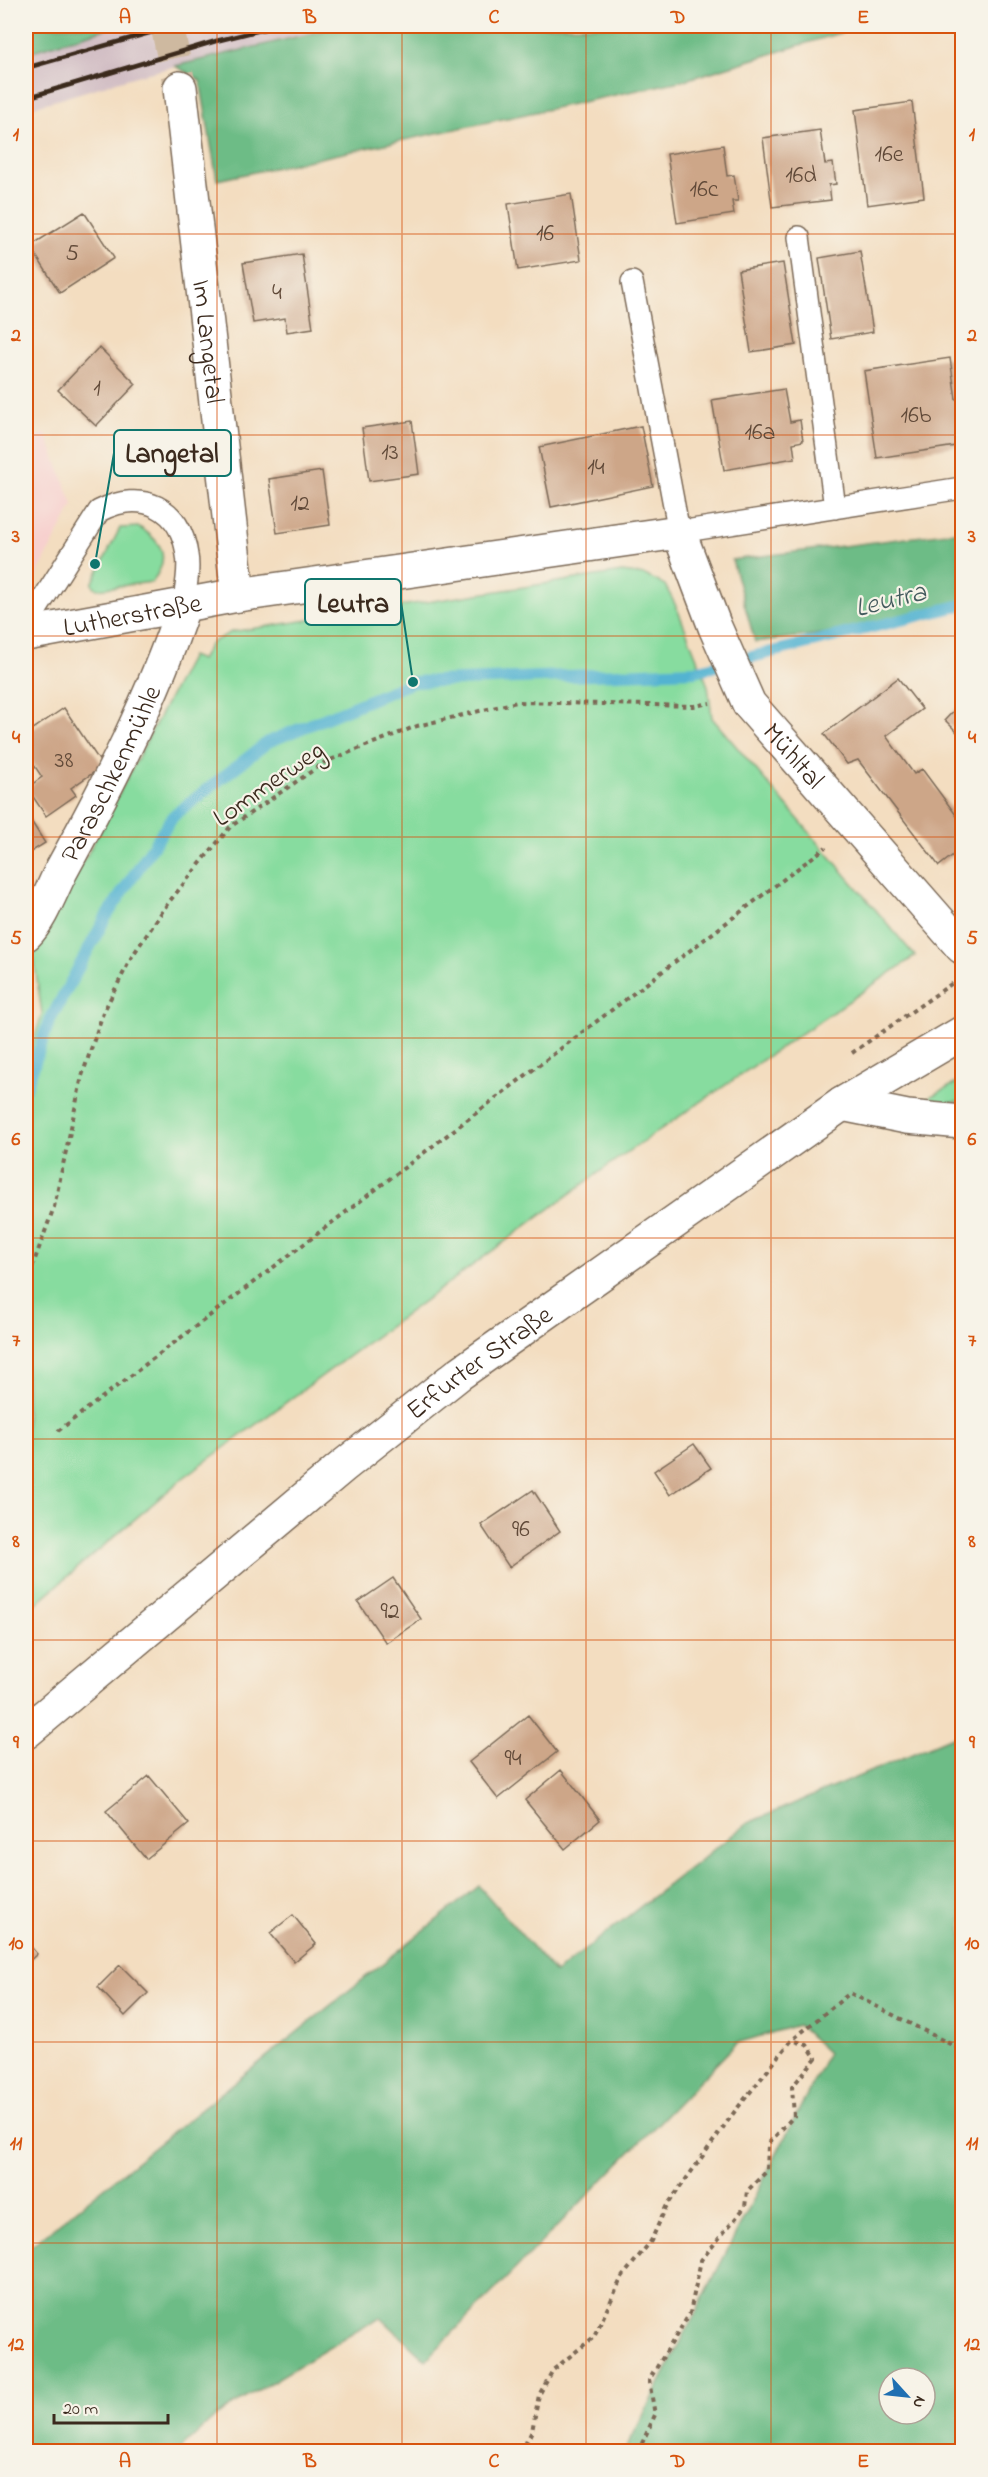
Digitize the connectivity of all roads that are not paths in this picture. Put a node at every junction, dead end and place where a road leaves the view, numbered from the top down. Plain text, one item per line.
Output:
1 (180, 88) tunnel mouth
2 (799, 237) dead end
3 (632, 282) dead end
4 (963, 488) edge
5 (835, 508) junction
6 (679, 532) junction
7 (238, 595) junction
8 (183, 607) junction
9 (26, 626) edge
10 (26, 634) edge
11 (26, 934) edge
12 (963, 947) edge
13 (963, 1033) edge
14 (842, 1104) junction
15 (963, 1122) edge
16 (26, 1732) edge

1 - 7 street, Im Langetal
2 - 5 lane
3 - 6 lane, Mühltal
4 - 5 lane
5 - 6 lane
6 - 7 street
6 - 12 street, Mühltal
7 - 8 street, Lutherstraße
8 - 9 lane
8 - 10 street, Lutherstraße
8 - 11 street, Paraschkenmühle
13 - 14 street, Erfurter Straße
14 - 15 street
14 - 16 street, Erfurter Straße

